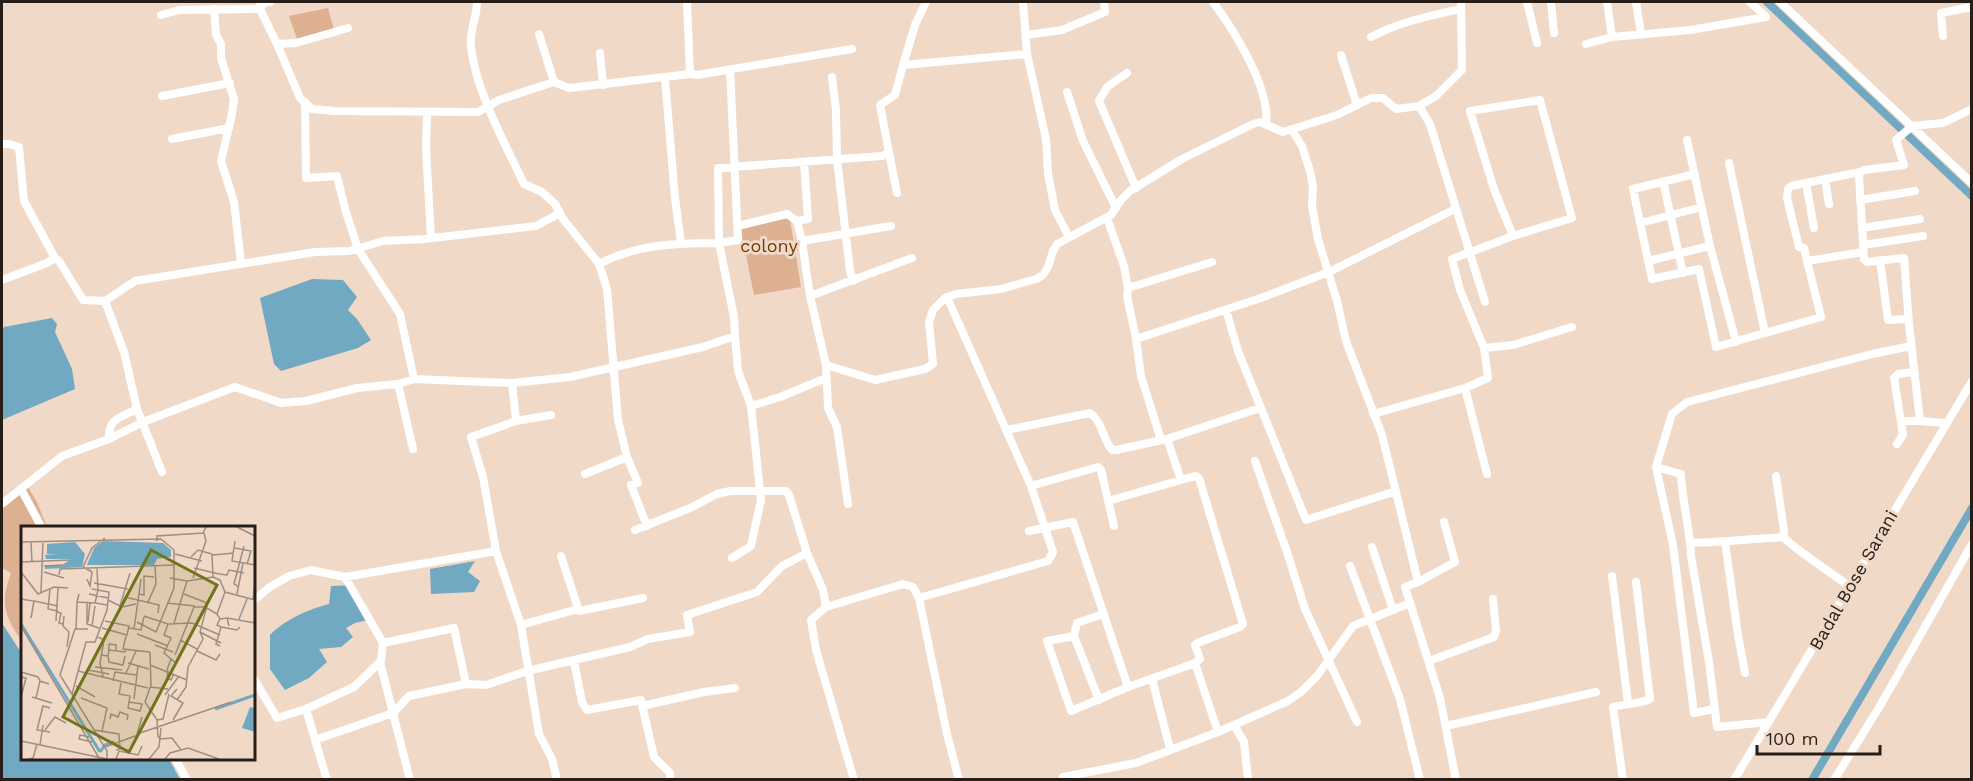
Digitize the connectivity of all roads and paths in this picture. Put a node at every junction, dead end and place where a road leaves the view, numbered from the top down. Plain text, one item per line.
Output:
1 (270, 2) edge
2 (477, 2) edge
3 (687, 2) edge
4 (926, 2) edge
5 (1023, 2) edge
6 (1104, 2) edge
7 (1213, 2) edge
8 (1527, 2) edge
9 (1551, 2) edge
10 (1607, 2) edge
11 (1635, 2) edge
12 (1750, 2) edge
13 (1780, 2) edge
14 (260, 5) edge
15 (1461, 5) edge
16 (177, 6) edge
17 (1966, 6) edge
18 (214, 9) junction
19 (161, 15) dead end
20 (348, 28) dead end
21 (1554, 33) dead end
22 (539, 34) dead end
23 (1641, 34) junction
24 (1026, 35) junction
25 (1943, 36) dead end
26 (1371, 37) dead end
27 (1612, 38) junction
28 (1537, 43) dead end
29 (277, 44) junction
30 (1586, 44) dead end
31 (852, 49) dead end
32 (600, 53) dead end
33 (1027, 54) junction
34 (1341, 55) dead end
35 (903, 65) junction
36 (730, 70) junction
37 (690, 74) junction
38 (1127, 74) dead end
39 (831, 77) dead end
40 (665, 78) junction
41 (230, 82) junction
42 (554, 82) junction
43 (603, 85) junction
44 (1067, 92) dead end
45 (162, 96) dead end
46 (305, 102) junction
47 (1357, 105) junction
48 (1419, 106) junction
49 (488, 108) junction
50 (1971, 109) edge
51 (427, 112) junction
52 (1266, 125) junction
53 (1912, 126) junction
54 (229, 128) junction
55 (1292, 130) junction
56 (172, 139) dead end
57 (1687, 140) dead end
58 (2, 144) edge
59 (889, 153) junction
60 (837, 159) junction
61 (804, 162) junction
62 (1729, 163) dead end
63 (735, 166) junction
64 (1860, 172) junction
65 (1695, 174) junction
66 (1825, 179) junction
67 (1664, 181) junction
68 (1806, 183) junction
69 (1971, 183) edge
70 (1137, 188) junction
71 (1915, 191) dead end
72 (897, 193) dead end
73 (1860, 200) junction
74 (1829, 204) dead end
75 (1702, 207) junction
76 (1116, 208) junction
77 (1455, 209) junction
78 (560, 213) junction
79 (1670, 215) junction
80 (1107, 218) junction
81 (1920, 219) dead end
82 (797, 221) junction
83 (1640, 223) junction
84 (738, 226) junction
85 (891, 226) dead end
86 (1814, 228) dead end
87 (1862, 228) junction
88 (845, 232) junction
89 (1513, 236) junction
90 (1923, 236) dead end
91 (1069, 237) junction
92 (431, 238) junction
93 (802, 241) junction
94 (681, 243) junction
95 (719, 243) junction
96 (1710, 246) junction
97 (358, 249) junction
98 (1863, 249) junction
99 (1469, 252) junction
100 (1678, 253) junction
101 (55, 258) junction
102 (912, 258) dead end
103 (1880, 260) junction
104 (1648, 261) junction
105 (1808, 261) junction
106 (1212, 262) dead end
107 (241, 263) junction
108 (599, 264) junction
109 (1329, 272) junction
110 (1683, 273) junction
111 (2, 280) edge
112 (853, 281) junction
113 (1128, 288) junction
114 (810, 296) junction
115 (947, 297) junction
116 (105, 301) junction
117 (1485, 302) dead end
118 (1226, 310) junction
119 (1908, 319) junction
120 (1572, 327) dead end
121 (1765, 333) junction
122 (735, 336) junction
123 (1136, 339) junction
124 (1736, 342) junction
125 (1911, 346) junction
126 (1484, 348) junction
127 (826, 365) junction
128 (613, 367) junction
129 (1914, 372) junction
130 (826, 378) junction
131 (414, 379) junction
132 (1971, 381) edge
133 (512, 383) junction
134 (398, 384) junction
135 (1465, 388) junction
136 (750, 406) junction
137 (1260, 408) junction
138 (136, 409) junction
139 (1373, 414) junction
140 (550, 415) dead end
141 (516, 421) junction
142 (1901, 421) junction
143 (1920, 421) junction
144 (143, 422) junction
145 (1946, 423) junction
146 (1007, 430) junction
147 (109, 439) junction
148 (1164, 439) junction
149 (1897, 444) dead end
150 (413, 449) dead end
151 (627, 457) junction
152 (1255, 461) dead end
153 (1656, 467) junction
154 (162, 472) dead end
155 (585, 474) dead end
156 (1487, 474) dead end
157 (1776, 476) dead end
158 (1180, 480) junction
159 (1032, 486) junction
160 (21, 489) junction
161 (761, 491) junction
162 (1396, 491) junction
163 (1108, 501) junction
164 (2, 504) edge
165 (848, 504) dead end
166 (1444, 522) dead end
167 (41, 526) edge
168 (646, 526) junction
169 (1114, 526) dead end
170 (1046, 528) junction
171 (635, 530) dead end
172 (1029, 531) dead end
173 (1783, 537) junction
174 (1725, 542) junction
175 (1691, 543) junction
176 (1971, 544) edge
177 (1372, 547) dead end
178 (496, 551) junction
179 (807, 553) junction
180 (561, 556) dead end
181 (732, 558) dead end
182 (1350, 566) dead end
183 (1612, 576) dead end
184 (345, 577) junction
185 (1418, 582) junction
186 (1636, 582) dead end
187 (1850, 587) junction
188 (643, 598) dead end
189 (919, 598) junction
190 (255, 599) edge
191 (1492, 599) dead end
192 (1410, 603) junction
193 (826, 607) junction
194 (578, 609) junction
195 (1393, 610) junction
196 (1103, 614) junction
197 (1371, 619) junction
198 (521, 625) junction
199 (1074, 636) junction
200 (384, 643) junction
201 (1328, 661) junction
202 (1429, 661) junction
203 (380, 662) junction
204 (574, 662) junction
205 (1195, 663) junction
206 (527, 671) junction
207 (1745, 673) dead end
208 (1152, 679) junction
209 (255, 681) edge
210 (466, 684) junction
211 (1128, 687) junction
212 (735, 688) dead end
213 (1596, 692) dead end
214 (1099, 700) junction
215 (1628, 703) junction
216 (642, 706) junction
217 (306, 709) junction
218 (1714, 709) junction
219 (393, 713) junction
220 (1357, 722) dead end
221 (1769, 722) junction
222 (1234, 725) junction
223 (1446, 726) junction
224 (1218, 732) junction
225 (315, 740) junction
226 (1170, 749) junction
227 (177, 760) edge
228 (187, 780) edge
229 (327, 780) edge
230 (410, 780) edge
231 (557, 780) edge
232 (670, 780) edge
233 (854, 780) edge
234 (959, 780) edge
235 (1063, 780) edge
236 (1248, 780) edge
237 (1420, 780) edge
238 (1456, 780) edge
239 (1623, 780) edge
240 (1734, 780) edge
241 (1834, 780) edge

1 - 14 street
2 - 49 street
3 - 37 street
4 - 35 street
5 - 24 street
6 - 24 street
7 - 52 street
8 - 28 street
9 - 21 street
10 - 27 street
11 - 23 street
12 - 23 street
13 - 53 street
14 - 18 street
14 - 29 street
15 - 26 street
15 - 48 street
16 - 18 street
16 - 19 street
17 - 25 street
18 - 41 street
20 - 29 street
22 - 42 street
23 - 27 street
24 - 33 street
27 - 30 street
29 - 46 street
31 - 36 street
32 - 43 street
33 - 35 street
33 - 91 street
34 - 47 street
35 - 59 street
36 - 37 street
36 - 63 street
37 - 40 street
38 - 70 street
39 - 60 street
40 - 43 street
40 - 94 street
41 - 45 street
41 - 54 street
42 - 43 street
42 - 49 street
44 - 76 street
46 - 51 street
46 - 97 street
47 - 48 street
47 - 55 street
48 - 77 street
49 - 51 street
49 - 78 street
50 - 53 street
51 - 92 street
52 - 55 street
52 - 70 street
53 - 64 street
53 - 69 street
54 - 56 street
54 - 107 street
55 - 109 street
57 - 65 street
58 - 101 street
59 - 60 street
59 - 72 street
60 - 61 street
60 - 88 street
61 - 63 street
61 - 82 street
62 - 121 street
63 - 84 street
63 - 95 street
64 - 66 street
64 - 73 street
65 - 67 street
65 - 75 street
66 - 68 street
66 - 74 street
67 - 79 street
67 - 83 street
68 - 86 street
68 - 105 street
70 - 76 street
71 - 73 street
73 - 87 street
75 - 79 street
75 - 96 street
76 - 80 street
77 - 99 street
77 - 109 street
78 - 92 street
78 - 108 street
79 - 83 street
79 - 100 street
80 - 91 street
80 - 113 street
81 - 87 street
82 - 84 street
82 - 93 street
83 - 104 street
84 - 95 street
85 - 88 street
87 - 98 street
88 - 93 street
88 - 112 street
89 - 89 street
89 - 99 street
90 - 98 street
91 - 115 street
92 - 97 street
93 - 114 street
94 - 95 street
94 - 108 street
95 - 122 street
96 - 100 street
96 - 124 street
97 - 107 street
97 - 131 street
98 - 103 street
98 - 105 street
99 - 117 street
99 - 126 street
100 - 104 street
100 - 110 street
101 - 111 street
101 - 116 street
102 - 112 street
103 - 119 street
103 - 119 street
104 - 110 street
105 - 121 street
106 - 113 street
107 - 116 street
108 - 128 street
109 - 118 street
109 - 139 street
110 - 124 street
112 - 114 street
113 - 123 street
114 - 127 street
115 - 127 street
115 - 146 street
116 - 138 street
118 - 123 street
118 - 137 street
119 - 125 street
120 - 126 street
121 - 124 street
122 - 128 street
122 - 136 street
123 - 148 street
125 - 129 street
125 - 153 street
126 - 135 street
127 - 130 street
128 - 133 street
128 - 151 street
129 - 142 street
129 - 143 street
130 - 136 street
130 - 165 street
131 - 133 street
131 - 134 street
132 - 145 street, Badal Bose Sarani
133 - 141 street
134 - 144 street
134 - 150 street
135 - 139 street
135 - 156 street
136 - 161 street
137 - 148 street
137 - 162 street
138 - 144 street
138 - 147 street
139 - 162 street
140 - 141 street
141 - 178 street
142 - 143 street
142 - 149 street
143 - 145 street
144 - 147 street
144 - 154 street
145 - 187 street, Badal Bose Sarani
146 - 148 street
146 - 159 street
147 - 160 street
148 - 158 street
151 - 155 street
151 - 168 street
152 - 201 street
153 - 175 street
153 - 218 street
157 - 173 street
158 - 163 street
158 - 205 street
159 - 163 street
159 - 170 street
160 - 164 street
160 - 167 street
161 - 168 street
161 - 179 street
161 - 181 street
162 - 185 street
163 - 169 street
166 - 185 street
168 - 171 street
170 - 172 street
170 - 189 street
170 - 196 street
173 - 174 street
173 - 187 street
174 - 175 street
174 - 207 street
175 - 218 street
176 - 241 street
177 - 195 street
178 - 184 street
178 - 198 street
179 - 193 street
179 - 204 street
180 - 194 street
182 - 197 street
183 - 215 street
184 - 190 street
184 - 200 street
185 - 192 street
186 - 215 street
187 - 221 street, Badal Bose Sarani
188 - 194 street
189 - 193 street
189 - 234 street
191 - 202 street
192 - 195 street
192 - 202 street
193 - 233 street
194 - 198 street
195 - 197 street
196 - 199 street
196 - 211 street
197 - 201 street
197 - 237 street
198 - 206 street
199 - 214 street
199 - 214 street
200 - 203 street
200 - 210 street
201 - 220 street
201 - 222 street
202 - 223 street
203 - 217 street
203 - 219 street
204 - 206 street
204 - 216 street
205 - 208 street
205 - 224 street
206 - 210 street
206 - 231 street
208 - 211 street
208 - 226 street
209 - 217 street
210 - 219 street
211 - 214 street
212 - 216 street
213 - 223 street
215 - 239 street
216 - 232 street
217 - 225 street
218 - 221 street
219 - 225 street
219 - 230 street
221 - 240 street, Badal Bose Sarani
222 - 224 street
222 - 236 street
223 - 238 street
224 - 226 street
225 - 229 street
226 - 235 street
227 - 228 street

